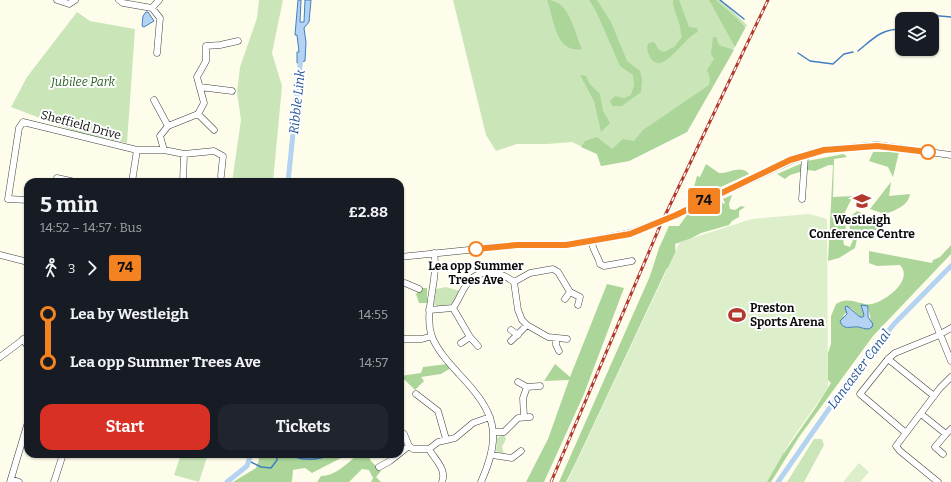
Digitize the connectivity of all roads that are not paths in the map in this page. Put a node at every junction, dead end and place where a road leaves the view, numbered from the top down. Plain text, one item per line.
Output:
1 (58, 0) edge
2 (75, 0) edge
3 (119, 0) edge
4 (159, 0) edge
5 (152, 8) junction
6 (238, 41) dead end
7 (157, 53) dead end
8 (200, 87) junction
9 (232, 91) dead end
10 (154, 100) dead end
11 (198, 114) junction
12 (168, 126) junction
13 (214, 130) dead end
14 (137, 150) junction
15 (164, 150) junction
16 (184, 154) junction
17 (951, 155) edge
18 (804, 156) junction
19 (221, 176) dead end
20 (133, 178) edge
21 (183, 178) edge
22 (24, 200) edge
23 (802, 200) dead end
24 (592, 241) junction
25 (434, 252) junction
26 (0, 255) edge
27 (404, 256) edge
28 (24, 261) edge
29 (626, 271) dead end
30 (514, 282) junction
31 (404, 284) edge
32 (419, 289) dead end
33 (570, 292) junction
34 (565, 299) dead end
35 (578, 305) dead end
36 (929, 307) dead end
37 (453, 308) junction
38 (429, 310) junction
39 (527, 325) junction
40 (951, 328) edge
41 (511, 330) dead end
42 (940, 334) junction
43 (518, 335) junction
44 (432, 336) junction
45 (470, 337) junction
46 (556, 338) junction
47 (567, 338) dead end
48 (24, 339) edge
49 (404, 339) edge
50 (511, 341) dead end
51 (461, 343) dead end
52 (478, 346) dead end
53 (559, 351) dead end
54 (0, 357) edge
55 (888, 358) junction
56 (951, 361) edge
57 (951, 377) edge
58 (518, 382) dead end
59 (540, 386) dead end
60 (527, 387) junction
61 (416, 394) dead end
62 (934, 396) junction
63 (921, 414) junction
64 (490, 417) junction
65 (951, 429) edge
66 (494, 432) junction
67 (906, 433) junction
68 (404, 434) edge
69 (946, 434) junction
70 (24, 435) edge
71 (446, 439) junction
72 (409, 446) junction
73 (429, 449) junction
74 (404, 450) edge
75 (521, 451) dead end
76 (942, 454) dead end
77 (492, 455) junction
78 (62, 458) edge
79 (395, 458) edge
80 (379, 467) dead end
81 (10, 481) edge
82 (19, 482) edge
83 (54, 482) edge
84 (442, 482) edge
85 (481, 482) edge
86 (938, 482) edge

1 - 2 street
3 - 5 street
4 - 5 street
5 - 7 street
6 - 8 street
8 - 9 street
8 - 11 street
10 - 12 street
11 - 12 street
11 - 13 street
12 - 15 street
14 - 15 street, Sheffield Drive
14 - 20 street
14 - 22 street, Sheffield Drive
15 - 16 street, Sheffield Drive
16 - 19 street, Sheffield Drive
16 - 21 street
17 - 18 street
18 - 23 street
18 - 24 street
24 - 25 street
24 - 29 street
25 - 27 street
25 - 38 street
26 - 28 street
30 - 33 street
30 - 37 street
30 - 39 street
31 - 32 street
33 - 34 street
33 - 35 street
36 - 42 street
37 - 38 street
37 - 45 street
38 - 44 street
39 - 43 street
39 - 46 street
40 - 42 street
41 - 43 street
42 - 55 street
42 - 56 street
43 - 50 street
44 - 49 street
44 - 64 street
45 - 51 street
45 - 52 street
46 - 47 street
46 - 53 street
48 - 54 street
55 - 62 street
55 - 67 street
57 - 62 street
58 - 60 street
59 - 60 street
60 - 66 street
61 - 71 street
62 - 63 street
63 - 67 street
63 - 69 street
64 - 66 street
64 - 71 street
65 - 69 street
66 - 77 street
67 - 86 street
68 - 72 street
69 - 76 street
70 - 81 street
71 - 73 street
72 - 73 street
72 - 74 street
73 - 84 street
75 - 77 street
77 - 85 street
78 - 83 street
79 - 80 street
81 - 82 street

